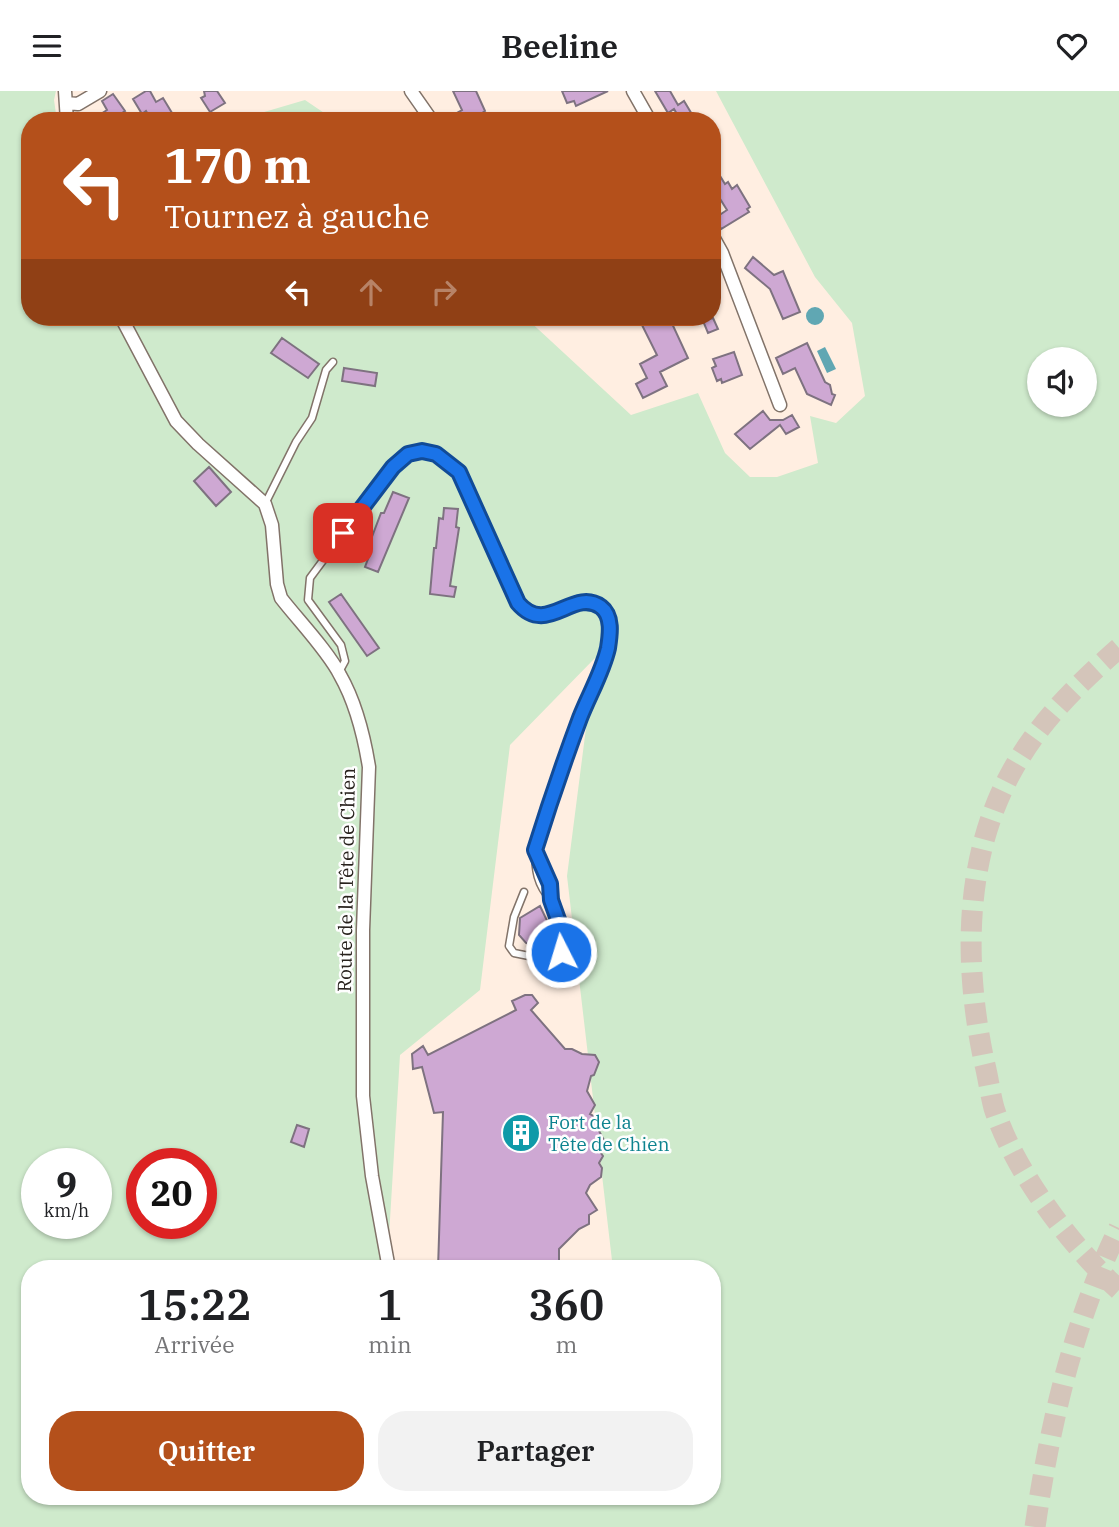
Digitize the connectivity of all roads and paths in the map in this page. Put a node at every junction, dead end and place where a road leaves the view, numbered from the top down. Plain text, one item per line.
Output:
1 (100, 91) edge
2 (411, 91) edge
3 (633, 91) edge
4 (65, 97) edge
5 (426, 112) edge
6 (645, 112) edge
7 (721, 254) edge
8 (126, 326) edge
9 (333, 362) dead end
10 (780, 405) dead end
11 (265, 503) junction
12 (339, 672) junction
13 (524, 892) dead end
14 (387, 1260) edge

1 - 4 street
2 - 5 street
3 - 6 street
7 - 10 street
8 - 11 street
9 - 11 lane
11 - 12 street, Route de la Tête de Chien
12 - 13 lane
12 - 14 street, Route de la Tête de Chien

